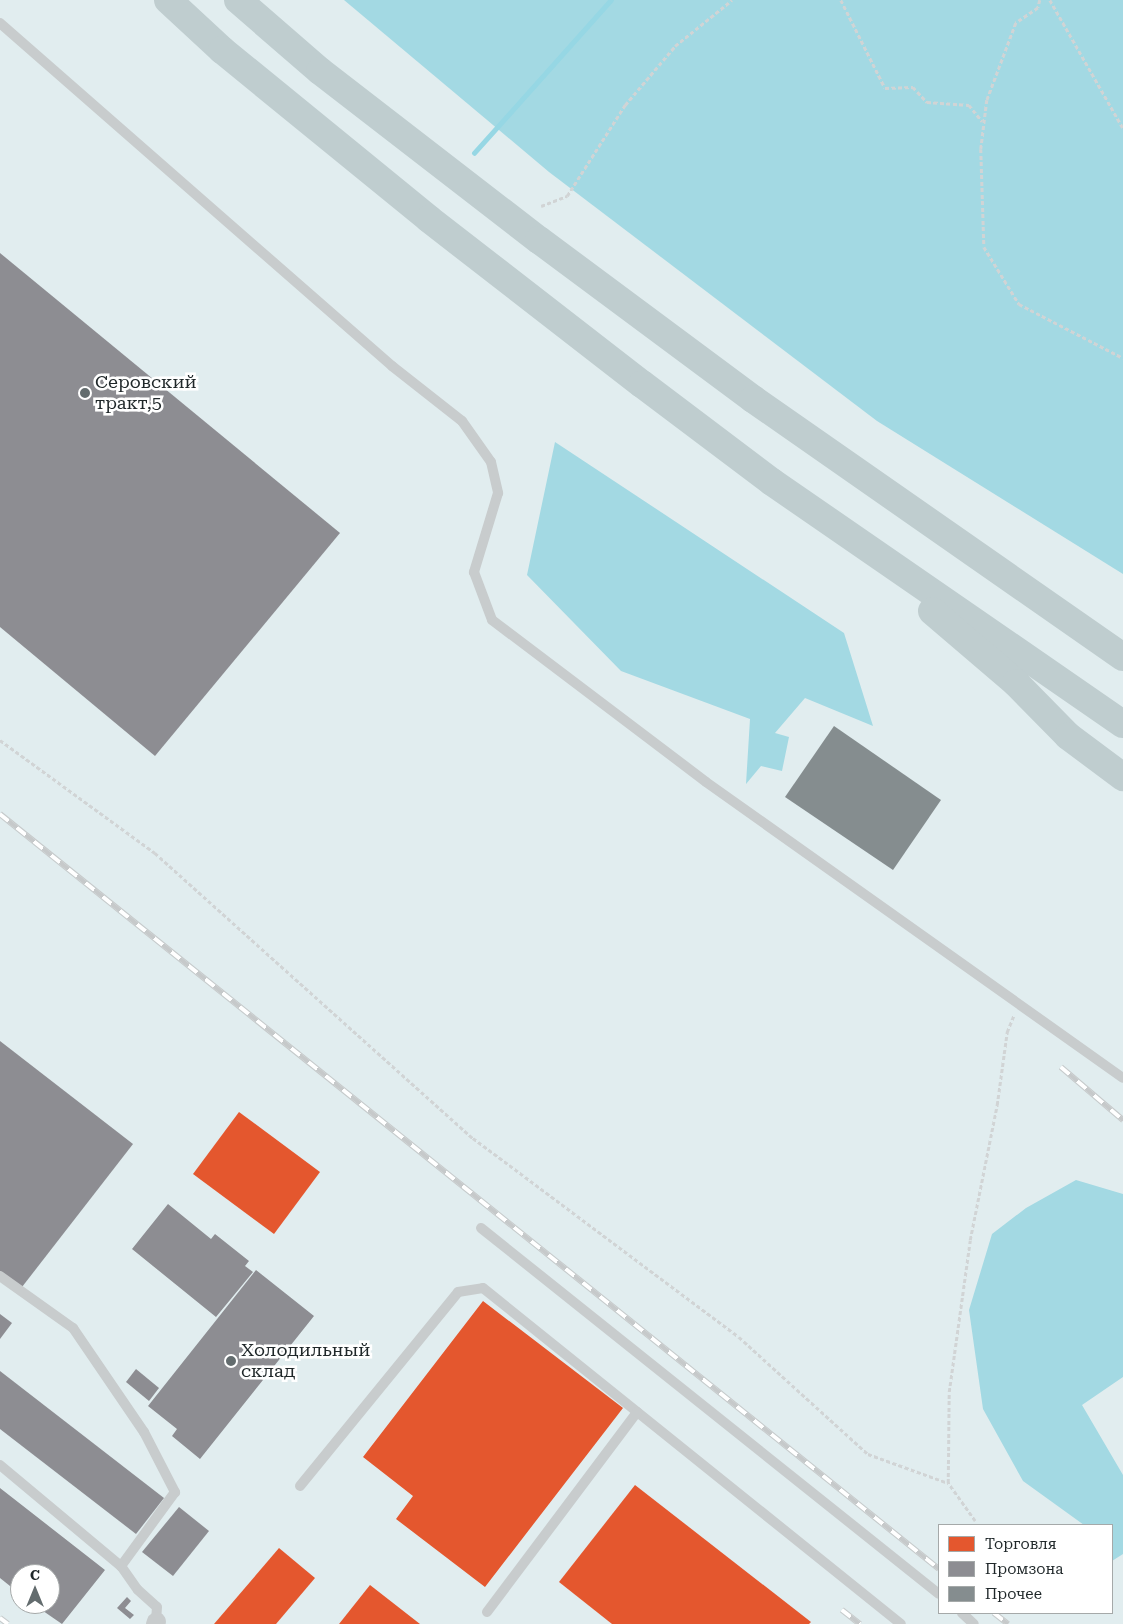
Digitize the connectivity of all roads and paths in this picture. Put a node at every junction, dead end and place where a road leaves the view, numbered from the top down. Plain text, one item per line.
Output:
1 (168, 0) edge
2 (238, 0) edge
3 (732, 0) edge
4 (841, 0) edge
5 (1040, 0) edge
6 (1050, 0) edge
7 (0, 23) edge
8 (982, 121) dead end
9 (1123, 128) edge
10 (542, 206) dead end
11 (1123, 358) edge
12 (772, 482) junction
13 (984, 558) junction
14 (1123, 638) edge
15 (1123, 657) edge
16 (1123, 724) edge
17 (0, 740) edge
18 (1123, 777) edge
19 (1019, 1003) junction
20 (1123, 1078) edge
21 (481, 1228) dead end
22 (0, 1276) edge
23 (638, 1412) junction
24 (0, 1465) edge
25 (948, 1483) junction
26 (300, 1486) dead end
27 (975, 1521) dead end
28 (121, 1566) junction
29 (938, 1593) edge
30 (487, 1612) dead end
31 (963, 1614) edge
32 (156, 1622) edge
33 (901, 1624) edge
34 (974, 1624) edge

1 - 12 main road
2 - 13 main road
3 - 10 path
4 - 8 path
5 - 11 path
6 - 9 path
7 - 19 lane
12 - 16 main road
12 - 18 main road
13 - 14 main road
13 - 15 main road
17 - 25 path
19 - 20 lane
19 - 25 path
21 - 29 lane
22 - 28 lane
23 - 26 lane
23 - 30 lane
23 - 33 lane
24 - 28 lane
25 - 27 path
28 - 32 lane
31 - 34 lane

